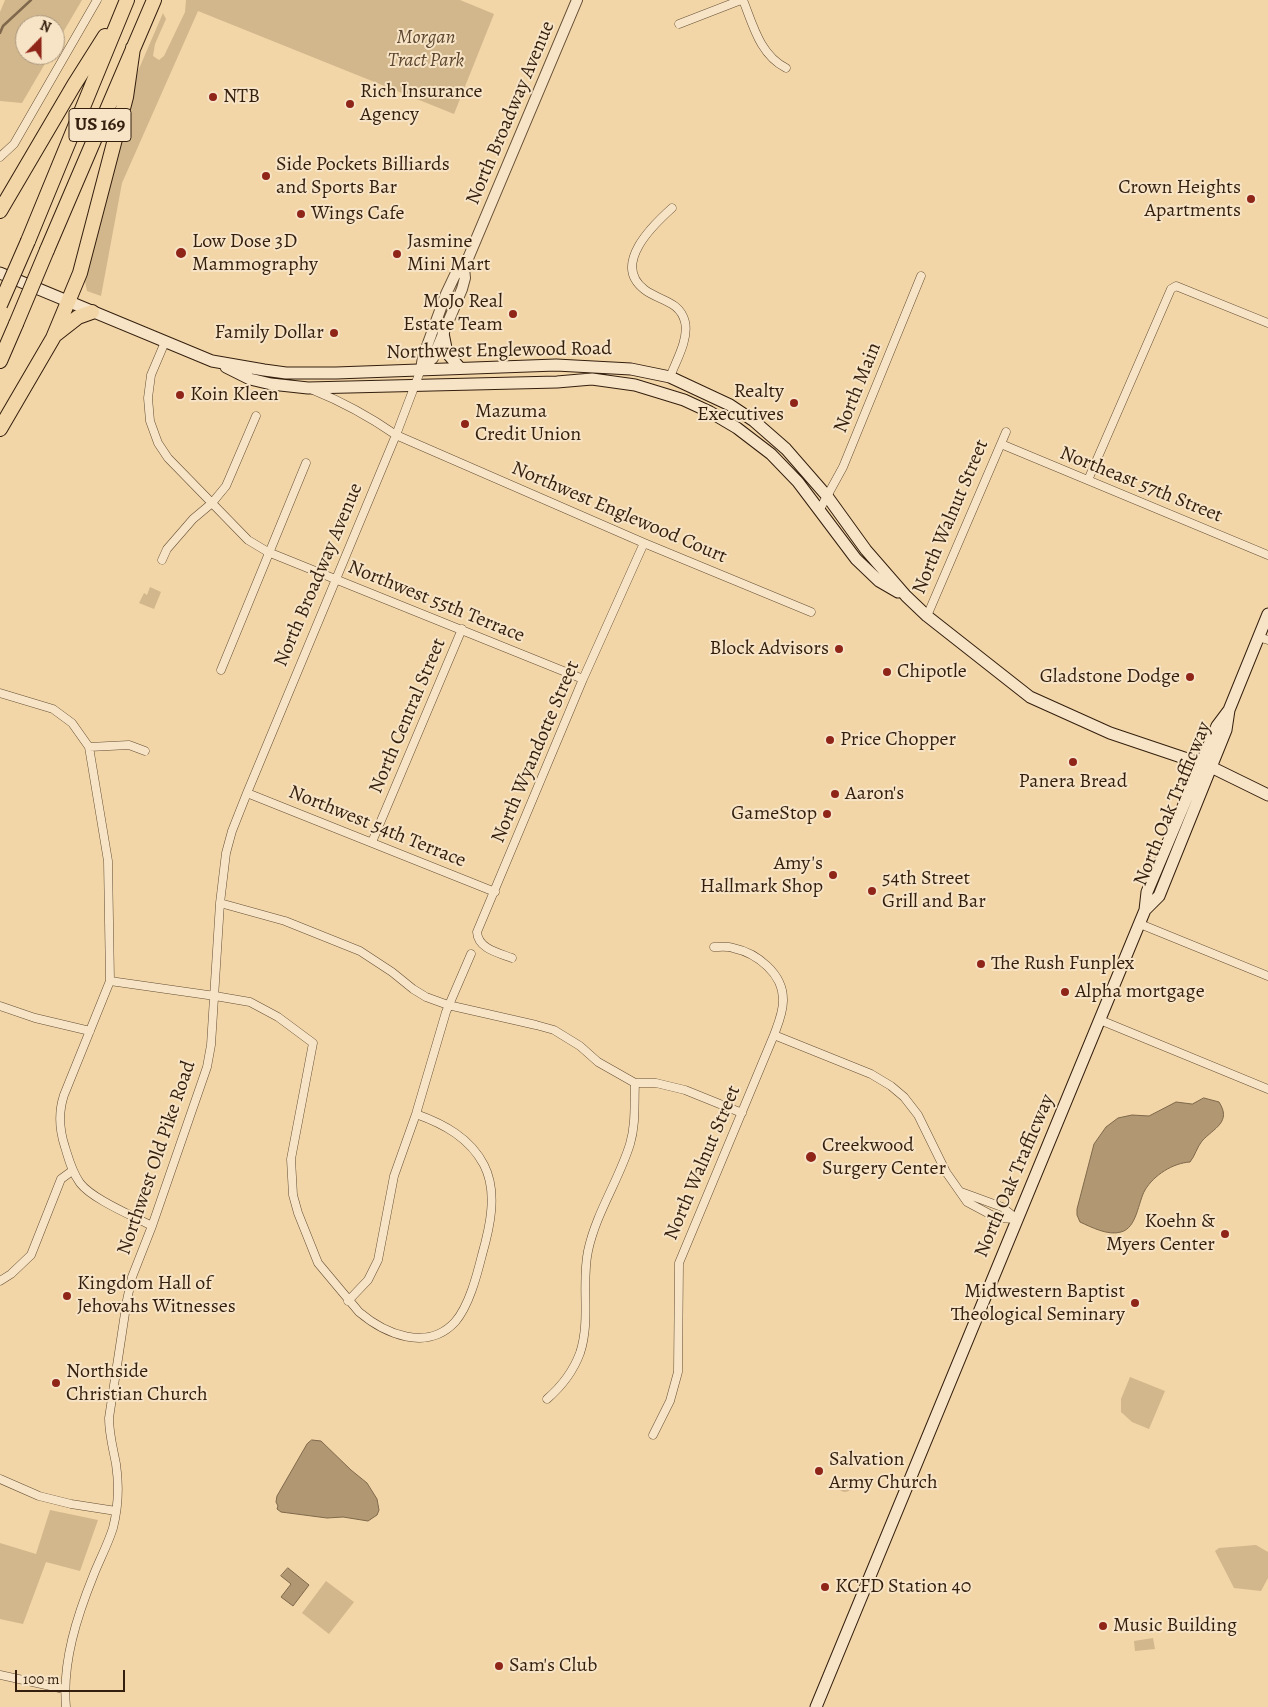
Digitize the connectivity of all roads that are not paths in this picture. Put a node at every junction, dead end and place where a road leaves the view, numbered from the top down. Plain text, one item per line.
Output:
1 (97, 0) edge
2 (154, 0) edge
3 (578, 0) edge
4 (742, 0) edge
5 (126, 3) edge
6 (679, 24) dead end
7 (133, 48) junction
8 (786, 68) dead end
9 (0, 157) edge
10 (672, 208) dead end
11 (0, 211) edge
12 (464, 268) junction
13 (0, 273) edge
14 (921, 276) dead end
15 (68, 301) junction
16 (0, 306) edge
17 (92, 312) junction
18 (1268, 323) edge
19 (443, 333) junction
20 (53, 338) junction
21 (165, 342) junction
22 (0, 361) edge
23 (218, 363) junction
24 (460, 368) junction
25 (421, 369) junction
26 (670, 377) junction
27 (415, 385) junction
28 (308, 388) junction
29 (256, 416) dead end
30 (0, 429) edge
31 (1006, 432) dead end
32 (396, 435) junction
33 (1001, 444) junction
34 (306, 463) dead end
35 (1088, 480) junction
36 (827, 496) junction
37 (212, 503) junction
38 (820, 509) junction
39 (644, 543) junction
40 (268, 552) junction
41 (1268, 555) edge
42 (162, 560) dead end
43 (336, 579) junction
44 (906, 596) junction
45 (811, 612) dead end
46 (1268, 614) edge
47 (927, 616) junction
48 (462, 629) junction
49 (1263, 639) edge
50 (221, 670) dead end
51 (583, 680) junction
52 (0, 693) edge
53 (89, 747) junction
54 (145, 751) dead end
55 (1206, 766) junction
56 (247, 793) junction
57 (1268, 795) edge
58 (372, 842) junction
59 (494, 892) junction
60 (220, 903) junction
61 (1140, 924) junction
62 (714, 948) dead end
63 (471, 954) dead end
64 (512, 958) dead end
65 (1268, 976) edge
66 (110, 981) junction
67 (215, 996) junction
68 (448, 1005) junction
69 (0, 1006) edge
70 (1100, 1020) junction
71 (90, 1031) junction
72 (774, 1035) junction
73 (635, 1083) junction
74 (1268, 1090) edge
75 (742, 1113) junction
76 (416, 1114) junction
77 (72, 1171) junction
78 (961, 1192) junction
79 (1017, 1219) junction
80 (152, 1226) junction
81 (0, 1281) edge
82 (348, 1301) junction
83 (547, 1399) dead end
84 (653, 1435) dead end
85 (0, 1479) edge
86 (116, 1511) junction
87 (0, 1675) edge
88 (64, 1689) junction
89 (66, 1707) edge
90 (816, 1707) edge

1 - 9 street
2 - 7 highway, US 169
3 - 12 street, North Broadway Avenue
4 - 6 street
4 - 8 street
5 - 11 highway
5 - 16 highway, US 169, bridge
7 - 15 highway
7 - 22 highway, US 169, bridge
10 - 26 street
12 - 19 street, North Broadway Avenue
12 - 25 street, North Broadway Avenue
13 - 15 main road, Northwest Englewood Road
14 - 36 street, North Main
15 - 17 main road, Northwest Englewood Road
15 - 20 highway
17 - 20 highway
17 - 21 main road, Northwest Englewood Road
18 - 35 street
19 - 24 main road
19 - 25 street, North Broadway Avenue
20 - 30 highway
21 - 23 main road, Northwest Englewood Road
21 - 37 street, Northwest 55th Terrace
23 - 25 main road, Northwest Englewood Road
23 - 28 main road, Northwest Englewood Road
24 - 25 main road, Northwest Englewood Road
24 - 26 main road, Northwest Englewood Road
25 - 27 street, North Broadway Avenue
26 - 36 main road, Northwest Englewood Road
27 - 28 main road, Northwest Englewood Road
27 - 32 street, North Broadway Avenue
27 - 38 main road, Northwest Englewood Road
28 - 32 street, Northwest Englewood Court
29 - 37 street
31 - 33 street, North Walnut Street
32 - 39 street, Northwest Englewood Court
32 - 43 street, North Broadway Avenue
33 - 35 street, Northeast 57th Street
33 - 47 street, North Walnut Street
34 - 40 street
35 - 41 street, Northeast 57th Street
36 - 38 street, North Main
36 - 44 main road, Northwest Englewood Road
37 - 40 street, Northwest 55th Terrace
37 - 42 street
38 - 44 main road, Northwest Englewood Road
39 - 45 street, Northwest Englewood Court
39 - 51 street, North Wyandotte Street
40 - 43 street, Northwest 55th Terrace
40 - 50 street
43 - 48 street, Northwest 55th Terrace
43 - 56 street, North Broadway Avenue
44 - 47 main road
46 - 49 main road, North Oak Trafficway
47 - 55 main road
48 - 51 street, Northwest 55th Terrace
48 - 58 street, North Central Street
49 - 55 main road, North Oak Trafficway
51 - 59 street, North Wyandotte Street
52 - 53 street
53 - 54 street
53 - 66 street
55 - 57 main road
55 - 61 main road, North Oak Trafficway
56 - 58 street, Northwest 54th Terrace
56 - 60 street, Northwest Old Pike Road
58 - 59 street, Northwest 54th Terrace
59 - 64 street, North Wyandotte Street
60 - 67 street, Northwest Old Pike Road
60 - 68 street
61 - 65 street
61 - 70 main road, North Oak Trafficway
62 - 72 street, North Walnut Street
63 - 68 street
66 - 67 street
66 - 71 street
67 - 80 street, Northwest Old Pike Road
67 - 82 street
68 - 73 street
68 - 76 street
69 - 71 street
70 - 74 street
70 - 79 main road, North Oak Trafficway
71 - 77 street
72 - 75 street, North Walnut Street
72 - 78 street
73 - 75 street
73 - 83 street
75 - 84 street, North Walnut Street
76 - 82 street
76 - 82 street
77 - 80 street
77 - 81 street
78 - 79 street
78 - 79 street
79 - 90 main road, North Oak Trafficway
80 - 86 street, Northwest Old Pike Road
85 - 86 street
86 - 88 street, Northwest Old Pike Road
87 - 88 street
88 - 89 street, Northwest Old Pike Road

